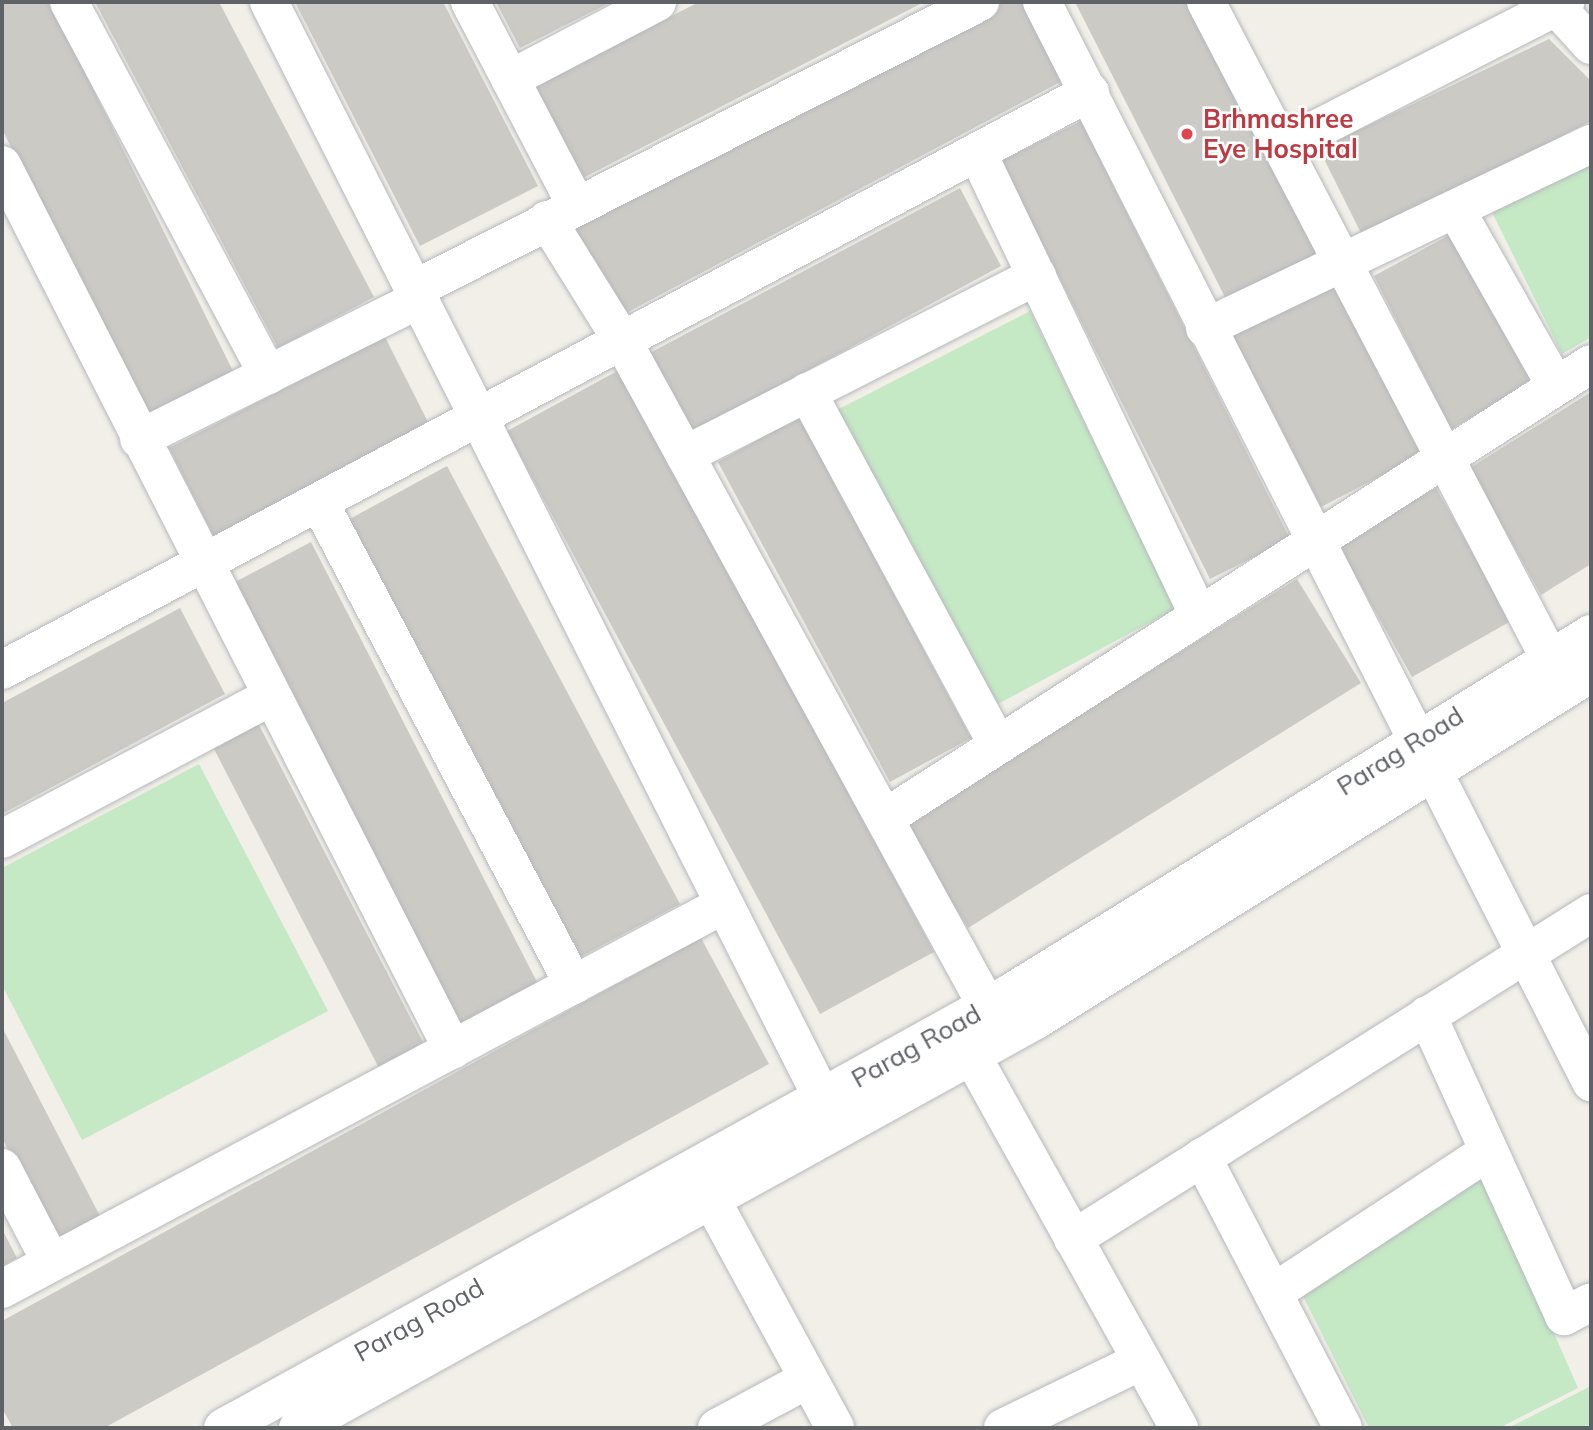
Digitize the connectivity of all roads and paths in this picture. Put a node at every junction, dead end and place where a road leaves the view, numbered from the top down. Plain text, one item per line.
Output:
1 (69, 2) edge
2 (269, 2) edge
3 (470, 2) edge
4 (657, 2) edge
5 (980, 2) edge
6 (1042, 2) edge
7 (1206, 2) edge
8 (1558, 4) edge
9 (1591, 45) edge
10 (510, 79) junction
11 (1090, 92) junction
12 (1591, 144) edge
13 (1284, 146) junction
14 (977, 152) junction
15 (2, 165) edge
16 (1456, 210) junction
17 (562, 213) junction
18 (1341, 260) junction
19 (1037, 276) junction
20 (415, 295) junction
21 (1205, 328) junction
22 (623, 342) junction
23 (1591, 364) edge
24 (268, 375) junction
25 (1556, 386) junction
26 (807, 393) junction
27 (477, 419) junction
28 (139, 439) junction
29 (685, 454) junction
30 (1447, 454) junction
31 (319, 502) junction
32 (1312, 542) junction
33 (201, 564) junction
34 (1199, 615) junction
35 (1591, 634) edge
36 (1550, 659) junction
37 (2, 670) edge
38 (1591, 673) edge
39 (270, 697) junction
40 (1415, 740) junction
41 (998, 745) junction
42 (1436, 772) junction
43 (885, 818) junction
44 (2, 839) edge
45 (723, 905) junction
46 (1591, 913) edge
47 (1529, 953) junction
48 (574, 985) junction
49 (988, 1006) junction
50 (1427, 1015) junction
51 (453, 1050) junction
52 (972, 1056) junction
53 (1591, 1082) edge
54 (831, 1114) junction
55 (1489, 1151) junction
56 (1202, 1157) junction
57 (2, 1168) edge
58 (712, 1201) junction
59 (1073, 1239) junction
60 (51, 1262) junction
61 (2, 1289) edge
62 (1273, 1293) junction
63 (1591, 1302) edge
64 (1141, 1361) junction
65 (808, 1379) junction
66 (223, 1428) edge
67 (299, 1428) edge
68 (717, 1428) edge
69 (835, 1428) edge
70 (1003, 1428) edge
71 (1179, 1428) edge
72 (1343, 1428) edge

1 - 24 street
2 - 20 street
3 - 10 street
4 - 10 street
5 - 17 street
6 - 11 street
7 - 13 street
8 - 9 street
8 - 13 street
10 - 17 street
11 - 14 street
11 - 21 street
12 - 16 street
13 - 18 street
14 - 19 street
14 - 22 street
15 - 28 street
16 - 18 street
16 - 25 street
17 - 20 street
17 - 22 street
18 - 21 street
18 - 30 street
19 - 26 street
19 - 34 street
20 - 24 street
20 - 27 street
21 - 32 street
22 - 27 street
22 - 29 street
23 - 25 street
24 - 28 street
25 - 30 street
26 - 29 street
26 - 41 street
27 - 31 street
27 - 45 street
28 - 33 street
29 - 43 street
30 - 32 street
30 - 36 street
31 - 33 street
31 - 48 street
32 - 34 street
32 - 40 street
33 - 37 street
33 - 39 street
34 - 41 street
35 - 36 street, Parag Road
36 - 40 street, Parag Road
38 - 42 street, Parag Road
39 - 44 street
39 - 51 street
40 - 42 street
40 - 49 street, Parag Road
41 - 43 street
42 - 47 street
42 - 52 street, Parag Road
43 - 49 street
45 - 48 street
45 - 54 street
46 - 47 street
47 - 50 street
47 - 53 street
48 - 51 street
49 - 54 street, Parag Road
50 - 55 street
50 - 56 street
51 - 60 street
52 - 54 street, Parag Road
52 - 59 street
54 - 58 street, Parag Road
54 - 66 street, Parag Road
55 - 62 street
55 - 63 street
56 - 59 street
56 - 62 street
57 - 60 street
58 - 65 street
58 - 67 street, Parag Road
59 - 64 street
60 - 61 street
62 - 72 street
64 - 70 street
64 - 71 street
65 - 68 street
65 - 69 street

